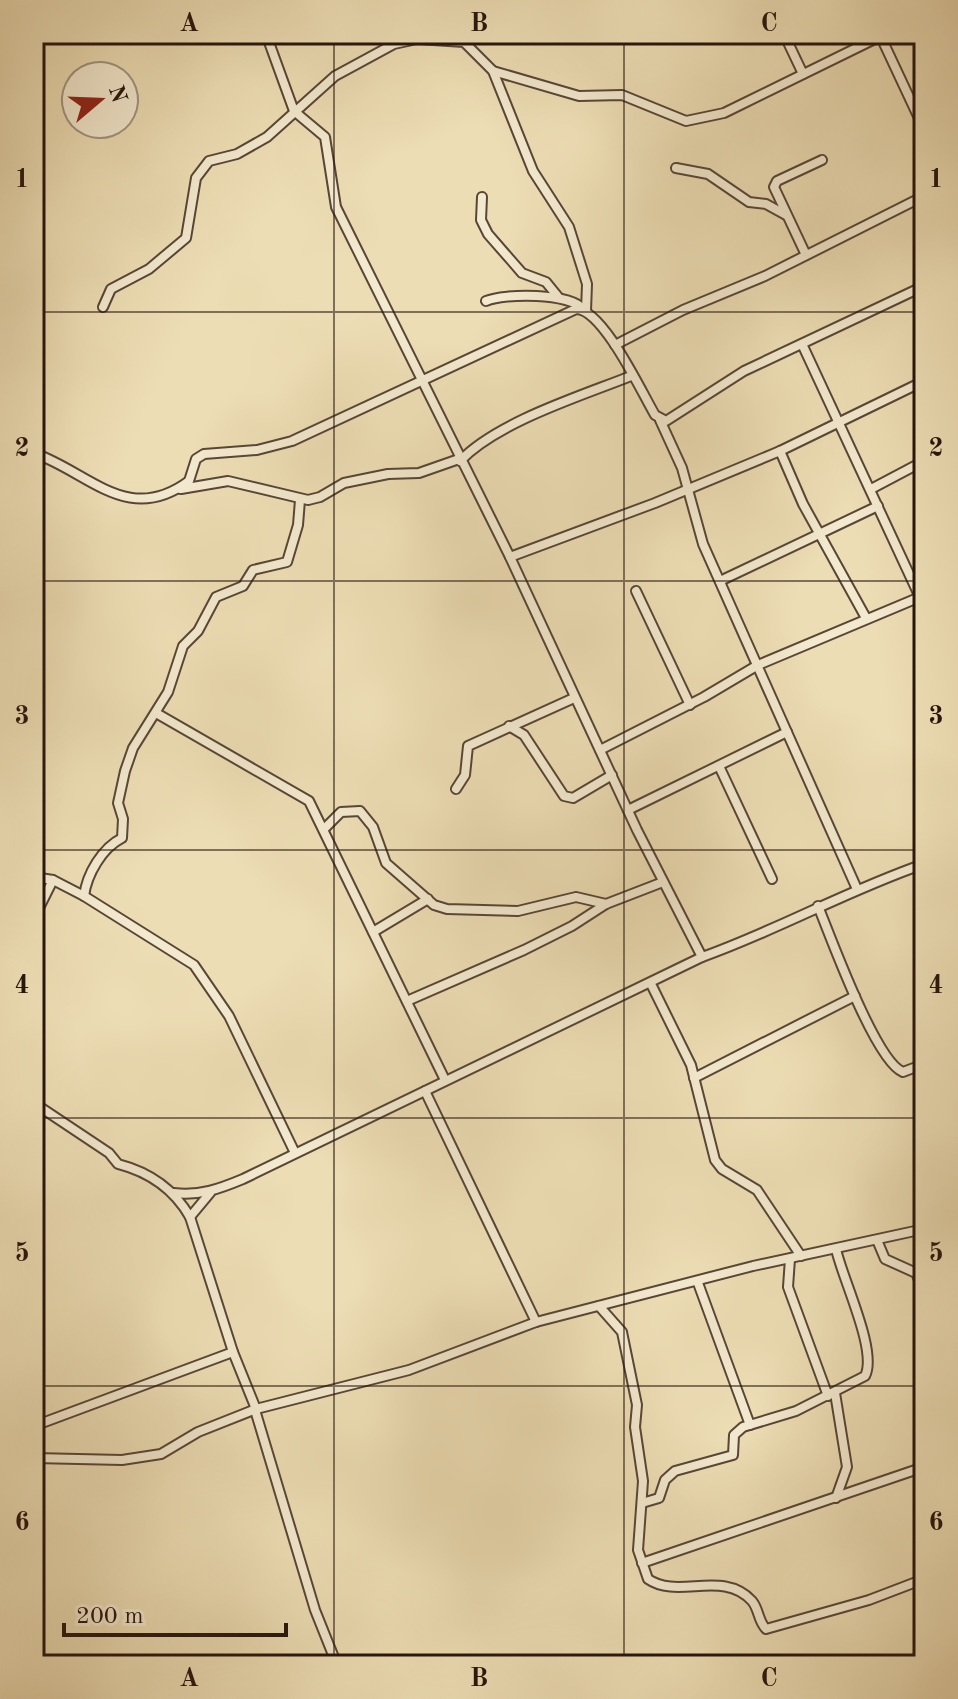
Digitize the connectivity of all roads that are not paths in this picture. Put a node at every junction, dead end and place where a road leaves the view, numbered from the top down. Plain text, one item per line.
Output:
1 (266, 34) edge
2 (784, 34) edge
3 (881, 35) edge
4 (493, 71) junction
5 (803, 74) junction
6 (294, 111) junction
7 (924, 129) edge
8 (822, 160) dead end
9 (676, 168) dead end
10 (924, 196) edge
11 (482, 197) dead end
12 (786, 215) junction
13 (806, 255) junction
14 (924, 286) edge
15 (559, 298) junction
16 (486, 301) dead end
17 (103, 307) dead end
18 (584, 310) junction
19 (802, 344) junction
20 (615, 345) junction
21 (631, 376) junction
22 (422, 379) junction
23 (924, 381) edge
24 (660, 420) junction
25 (837, 423) junction
26 (780, 451) junction
27 (34, 453) edge
28 (460, 460) junction
29 (924, 461) edge
30 (689, 488) junction
31 (871, 489) junction
32 (177, 490) junction
33 (300, 500) junction
34 (878, 506) junction
35 (819, 533) junction
36 (510, 557) junction
37 (720, 581) junction
38 (636, 591) dead end
39 (922, 602) edge
40 (866, 618) junction
41 (758, 665) junction
42 (574, 698) junction
43 (690, 705) junction
44 (156, 713) junction
45 (509, 726) junction
46 (787, 732) junction
47 (600, 750) junction
48 (719, 766) junction
49 (612, 775) junction
50 (456, 789) dead end
51 (628, 810) junction
52 (324, 829) junction
53 (924, 864) edge
54 (34, 877) edge
55 (772, 879) dead end
56 (53, 880) junction
57 (663, 882) junction
58 (857, 889) junction
59 (84, 896) junction
60 (428, 899) junction
61 (606, 904) junction
62 (818, 906) junction
63 (34, 918) edge
64 (373, 932) junction
65 (702, 957) junction
66 (651, 984) junction
67 (855, 996) junction
68 (407, 1001) junction
69 (924, 1064) edge
70 (694, 1078) junction
71 (445, 1080) junction
72 (425, 1091) junction
73 (34, 1103) edge
74 (295, 1153) junction
75 (211, 1192) junction
76 (174, 1193) junction
77 (190, 1217) junction
78 (924, 1229) edge
79 (877, 1240) junction
80 (836, 1249) junction
81 (801, 1256) junction
82 (790, 1259) junction
83 (698, 1283) junction
84 (924, 1291) edge
85 (599, 1306) junction
86 (536, 1322) junction
87 (233, 1352) junction
88 (832, 1394) junction
89 (256, 1410) junction
90 (750, 1425) junction
91 (34, 1426) edge
92 (34, 1458) edge
93 (924, 1467) edge
94 (836, 1498) junction
95 (642, 1503) junction
96 (642, 1563) junction
97 (924, 1579) edge
98 (337, 1665) edge

1 - 6 street
2 - 5 street
3 - 5 street
3 - 7 street
4 - 5 street
4 - 6 street
4 - 18 street
6 - 17 street
6 - 22 street
8 - 12 street
9 - 12 street
10 - 13 street
11 - 15 street
12 - 13 street
13 - 20 street
14 - 19 street
15 - 16 street
15 - 18 street
18 - 20 street
18 - 22 street
19 - 24 street
19 - 25 street
20 - 21 street
21 - 24 street
21 - 28 street
22 - 28 street
22 - 32 street
23 - 25 street
24 - 30 street
25 - 26 street
25 - 31 street
26 - 30 street
26 - 35 street
27 - 32 street
28 - 33 street
28 - 36 street
29 - 31 street
30 - 36 street
30 - 37 street
31 - 34 street
32 - 33 street
33 - 44 street
34 - 35 street
34 - 39 street
35 - 37 street
35 - 40 street
36 - 42 street
37 - 41 street
38 - 43 street
39 - 40 street
40 - 41 street
41 - 43 street
41 - 46 street
42 - 45 street
42 - 47 street
43 - 47 street
44 - 52 street
44 - 59 street
45 - 49 street
45 - 50 street
46 - 48 street
46 - 58 street
47 - 49 street
48 - 51 street
48 - 55 street
49 - 51 street
51 - 57 street
52 - 60 street
52 - 64 street
53 - 58 street
54 - 56 street
56 - 59 street
56 - 63 street
57 - 61 street
57 - 65 street
58 - 62 street
59 - 74 street
60 - 61 street
60 - 64 street
61 - 68 street
62 - 65 street
62 - 67 street
64 - 68 street
65 - 66 street
66 - 70 street
66 - 71 street
67 - 69 street
67 - 70 street
68 - 71 street
70 - 81 street
71 - 72 street
72 - 74 street
72 - 86 street
73 - 76 street
74 - 75 street
75 - 76 street
75 - 77 street
76 - 77 street
77 - 87 street
78 - 79 street
79 - 80 street
79 - 84 street
80 - 81 street
80 - 88 street
81 - 82 street
82 - 83 street
82 - 88 street
83 - 85 street
83 - 90 street
85 - 86 street
85 - 95 street
86 - 89 street
87 - 89 street
87 - 91 street
88 - 90 street
88 - 94 street
89 - 92 street
89 - 98 street
90 - 95 street
93 - 94 street
94 - 96 street
95 - 96 street
96 - 97 street

